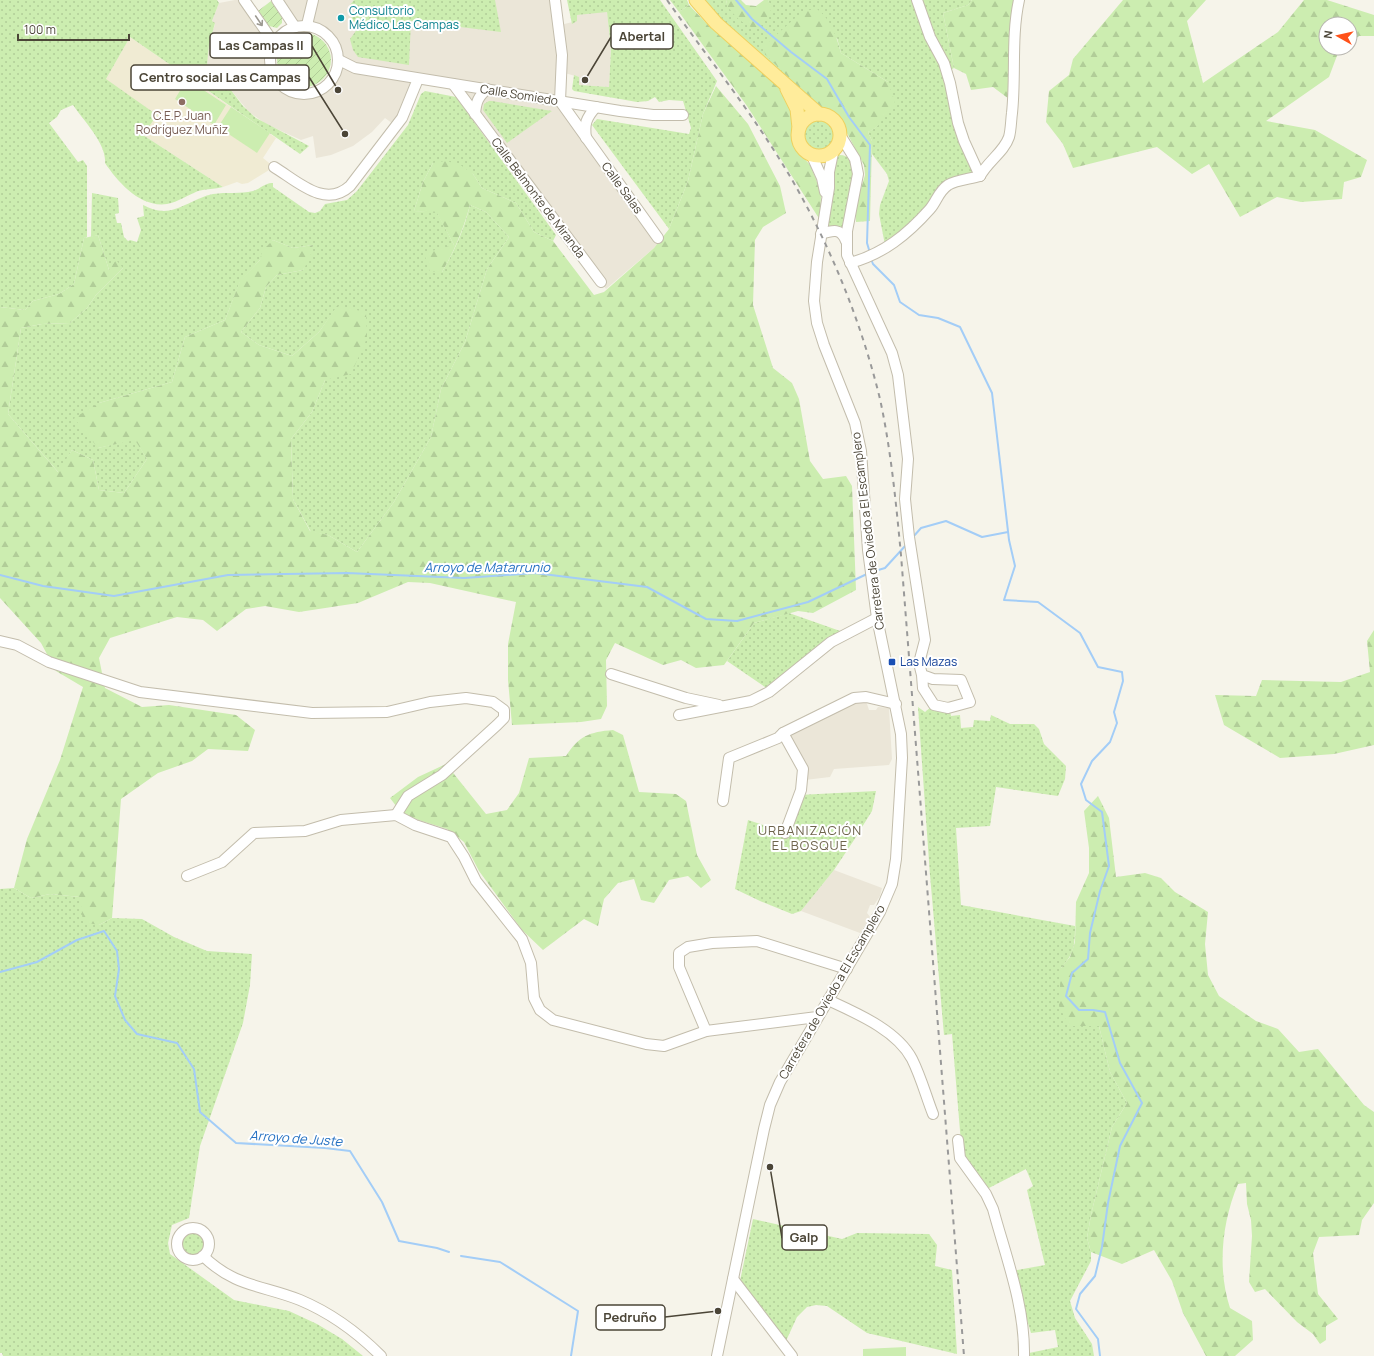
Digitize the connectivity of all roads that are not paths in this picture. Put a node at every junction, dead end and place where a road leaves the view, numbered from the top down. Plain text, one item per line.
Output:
1 (244, 0) edge
2 (278, 0) edge
3 (313, 0) edge
4 (555, 0) edge
5 (696, 0) edge
6 (917, 0) edge
7 (1020, 0) edge
8 (308, 25) junction
9 (295, 27) junction
10 (274, 43) junction
11 (338, 65) junction
12 (418, 78) junction
13 (781, 79) junction
14 (453, 84) junction
15 (487, 90) junction
16 (560, 102) junction
17 (596, 107) junction
18 (475, 114) junction
19 (819, 114) junction
20 (683, 115) dead end
21 (799, 128) junction
22 (840, 135) junction
23 (586, 138) junction
24 (834, 152) junction
25 (812, 156) junction
26 (855, 159) junction
27 (274, 167) dead end
28 (980, 176) junction
29 (826, 202) junction
30 (821, 234) junction
31 (658, 238) dead end
32 (846, 241) junction
33 (850, 263) junction
34 (601, 282) dead end
35 (877, 618) junction
36 (0, 641) edge
37 (611, 674) dead end
38 (922, 675) junction
39 (896, 704) junction
40 (725, 706) junction
41 (679, 715) dead end
42 (782, 733) junction
43 (723, 801) dead end
44 (396, 815) junction
45 (785, 833) dead end
46 (187, 876) dead end
47 (847, 969) junction
48 (828, 1000) junction
49 (818, 1017) junction
50 (706, 1031) junction
51 (933, 1114) dead end
52 (958, 1140) dead end
53 (203, 1256) dead end
54 (733, 1279) junction
55 (381, 1356) edge
56 (717, 1356) edge
57 (792, 1356) edge
58 (1024, 1356) edge

1 -> 10 street
2 - 9 street
3 - 8 street
4 - 16 street
5 - 13 main road
6 - 28 street
7 - 28 street
8 - 9 street
8 - 11 street
9 - 10 street
10 - 11 street
11 - 12 street, Calle Somiedo
12 - 14 street, Calle Somiedo
12 - 27 street
13 - 19 main road
13 - 21 main road
14 - 15 street, Calle Somiedo
14 - 18 street, Calle Belmonte de Miranda
15 - 16 street, Calle Somiedo
15 - 18 street
16 - 17 street, Calle Somiedo
16 - 23 street, Calle Salas
17 - 20 street, Calle Somiedo
17 - 23 street
18 - 34 street, Calle Belmonte de Miranda
19 - 21 main road
19 - 22 main road
21 - 25 main road
22 - 24 main road
22 - 26 street
23 - 31 street, Calle Salas
24 - 25 main road
24 - 26 street
24 - 29 street, Carretera de Oviedo a El Escamplero
25 - 29 street, Carretera de Oviedo a El Escamplero
26 - 32 street
28 - 33 street
29 - 30 street, Carretera de Oviedo a El Escamplero
30 - 32 street
30 - 35 street, Carretera de Oviedo a El Escamplero
32 - 33 street
33 - 38 street
35 - 39 street, Carretera de Oviedo a El Escamplero
35 - 40 street
36 - 44 street
37 - 40 street
38 - 38 street
39 - 42 street
39 - 47 street, Carretera de Oviedo a El Escamplero
40 - 41 street
42 - 43 street
42 - 45 street
44 - 46 street
44 - 50 street
47 - 48 street, Carretera de Oviedo a El Escamplero
47 - 50 street
48 - 49 street, Carretera de Oviedo a El Escamplero
48 - 51 street
49 - 50 street
49 - 54 street, Carretera de Oviedo a El Escamplero
52 - 58 street
53 - 55 street
54 - 56 street, Carretera de Oviedo a El Escamplero
54 - 57 street

